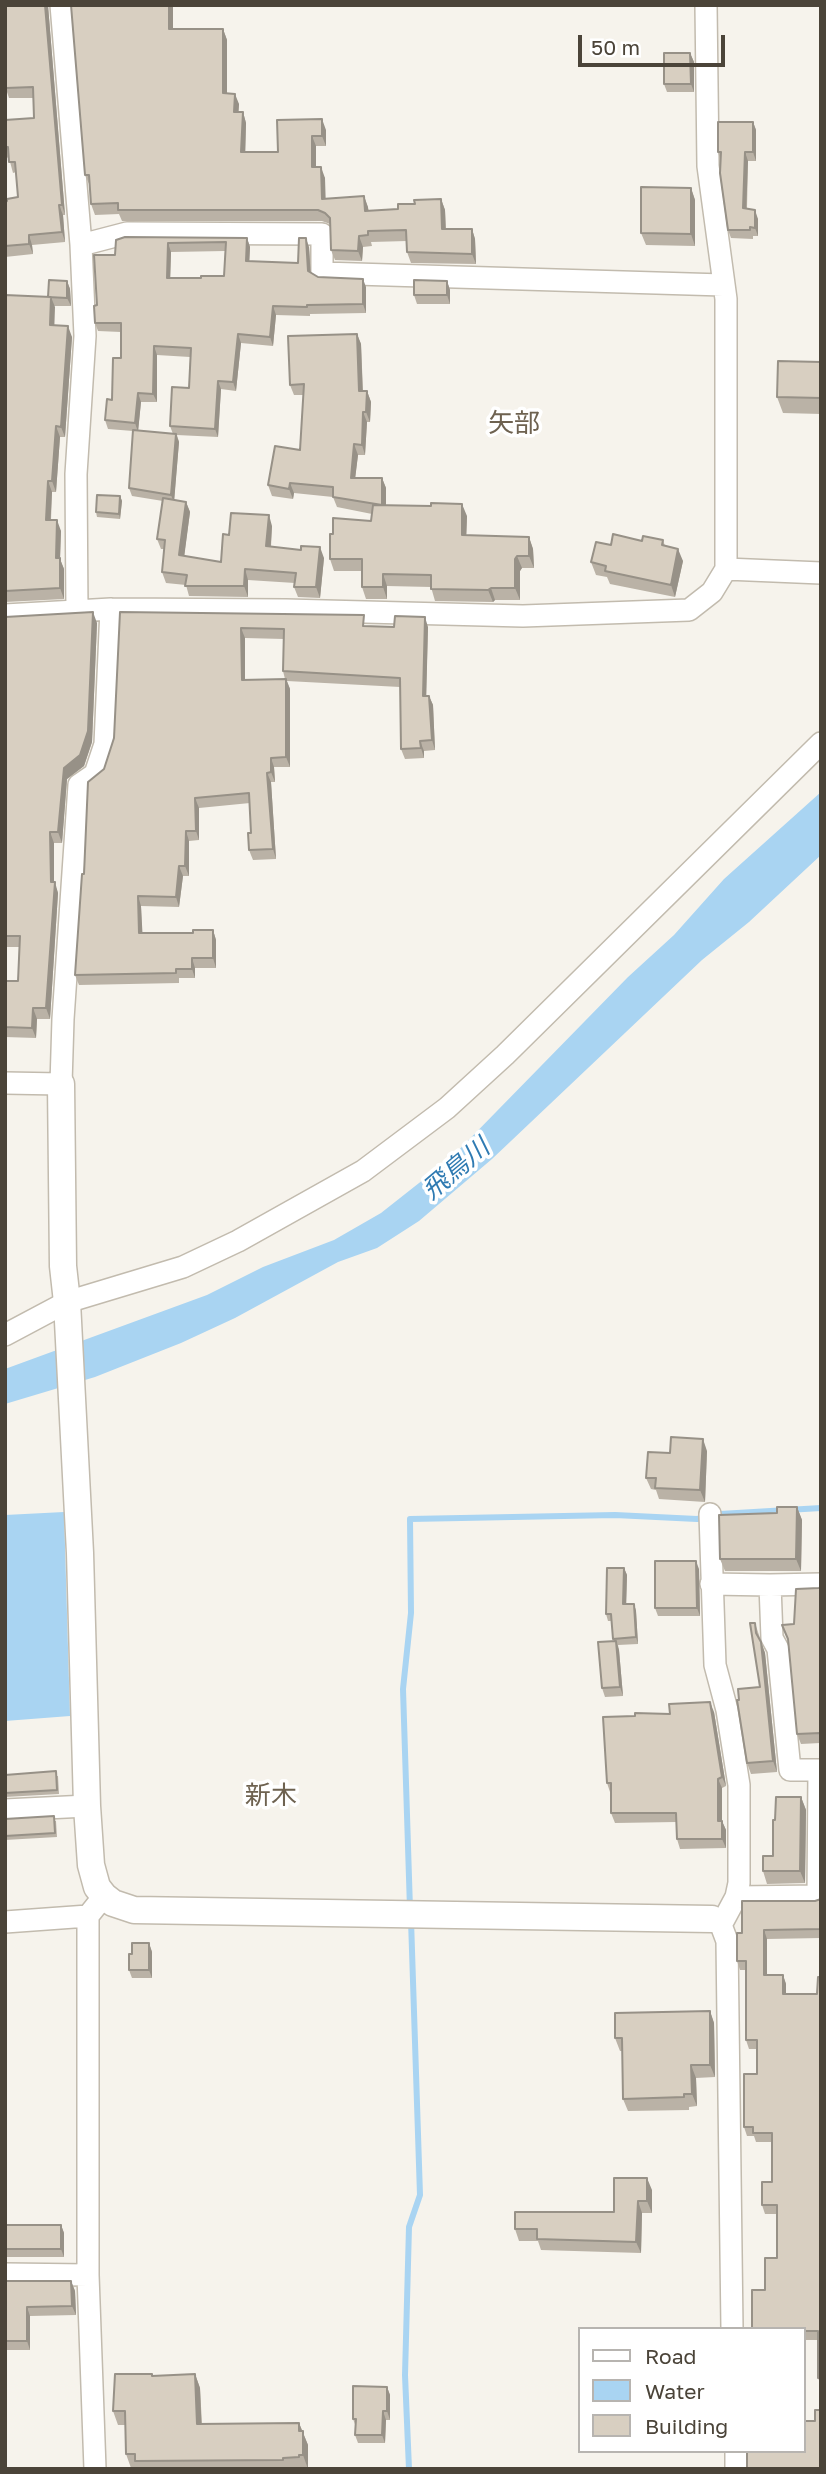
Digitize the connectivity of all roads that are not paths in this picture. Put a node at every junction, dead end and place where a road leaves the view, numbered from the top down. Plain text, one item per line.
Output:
1 (61, 5) edge
2 (706, 5) edge
3 (81, 245) junction
4 (723, 285) junction
5 (726, 569) junction
6 (821, 573) edge
7 (111, 609) junction
8 (77, 612) junction
9 (5, 615) edge
10 (821, 743) edge
11 (5, 1083) edge
12 (61, 1084) junction
13 (67, 1307) junction
14 (5, 1335) edge
15 (710, 1514) dead end
16 (711, 1584) junction
17 (821, 1584) edge
18 (770, 1585) junction
19 (87, 1806) junction
20 (5, 1810) edge
21 (819, 1896) edge
22 (736, 1897) junction
23 (96, 1906) junction
24 (5, 1922) edge
25 (717, 1922) junction
26 (5, 2274) edge
27 (88, 2275) junction
28 (732, 2327) edge
29 (95, 2469) edge

1 - 3 street
2 - 4 street
3 - 4 street
3 - 8 street
4 - 5 street
5 - 6 street
5 - 7 street
7 - 8 street
7 - 12 street
8 - 9 street
10 - 13 street
11 - 12 street
12 - 13 street
13 - 14 street
13 - 19 street
15 - 16 street
16 - 18 street
16 - 22 street
17 - 18 street
18 - 21 street
19 - 20 street
19 - 23 street
21 - 22 street
22 - 25 street
23 - 24 street
23 - 25 street
23 - 27 street
25 - 28 street
26 - 27 street
27 - 29 street

